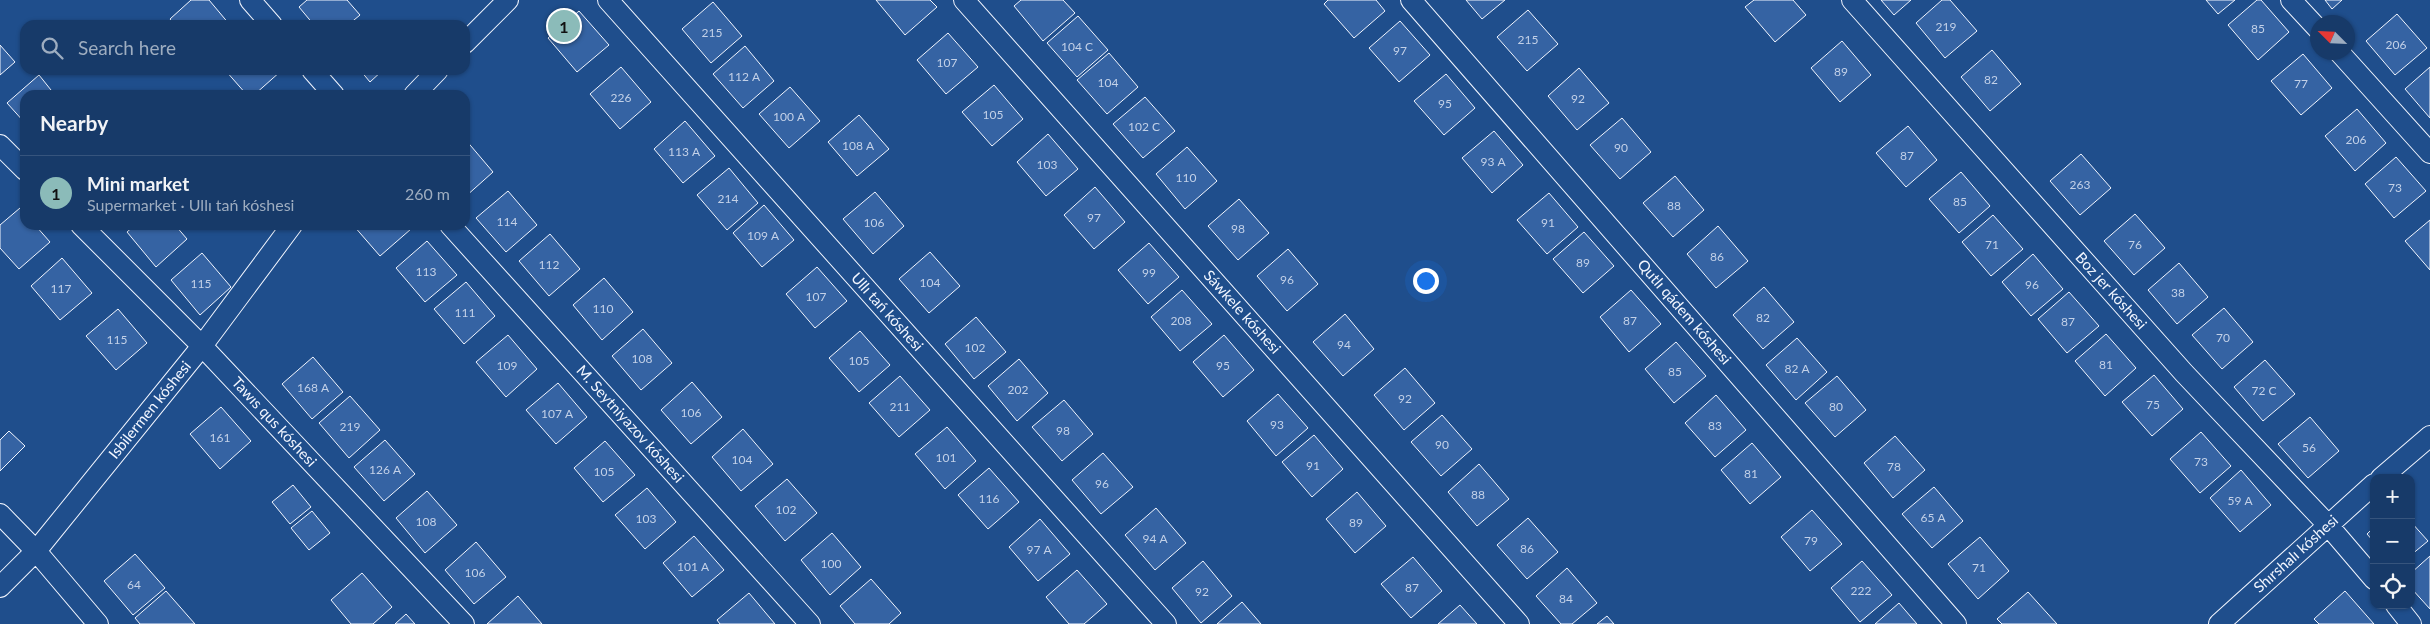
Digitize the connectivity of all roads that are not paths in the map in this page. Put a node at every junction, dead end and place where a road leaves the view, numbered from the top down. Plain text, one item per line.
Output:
1 (250, 0) edge
2 (508, 0) edge
3 (608, 0) edge
4 (964, 0) edge
5 (1411, 0) edge
6 (1852, 0) edge
7 (2291, 0) edge
8 (268, 20) edge
9 (2310, 20) edge
10 (470, 38) edge
11 (2346, 60) edge
12 (316, 75) edge
13 (433, 75) edge
14 (330, 90) edge
15 (419, 90) edge
16 (0, 144) edge
17 (2430, 153) edge
18 (20, 165) edge
19 (85, 230) edge
20 (288, 230) edge
21 (455, 230) edge
22 (202, 346) junction
23 (2430, 436) edge
24 (2386, 474) edge
25 (2370, 487) edge
26 (0, 514) edge
27 (2327, 524) junction
28 (36, 551) junction
29 (2370, 574) edge
30 (0, 587) edge
31 (2399, 609) edge
32 (98, 624) edge
33 (464, 624) edge
34 (810, 624) edge
35 (1166, 624) edge
36 (1519, 624) edge
37 (1956, 624) edge
38 (2218, 624) edge
39 (2411, 624) edge

1 - 8 street
2 - 10 street
3 - 35 street, Ullı tań kóshesi
4 - 36 street, Sáwkele kóshesi
5 - 37 street, Qutlı qádem kóshesi
6 - 27 street, Boz jer kóshesi
7 - 9 street
11 - 17 street
12 - 14 street
13 - 15 street
16 - 18 street
19 - 22 street, Tawıs qus kóshesi
20 - 22 street, Isbilermen kóshesi
21 - 34 street, M. Seytniyazov kóshesi
22 - 28 street, Isbilermen kóshesi
22 - 33 street, Tawıs qus kóshesi
23 - 24 street
25 - 27 street, Shırshalı kóshesi
26 - 28 street
27 - 29 street, Boz jer kóshesi
27 - 38 street, Shırshalı kóshesi
28 - 30 street, Isbilermen kóshesi
28 - 32 street
31 - 39 street

